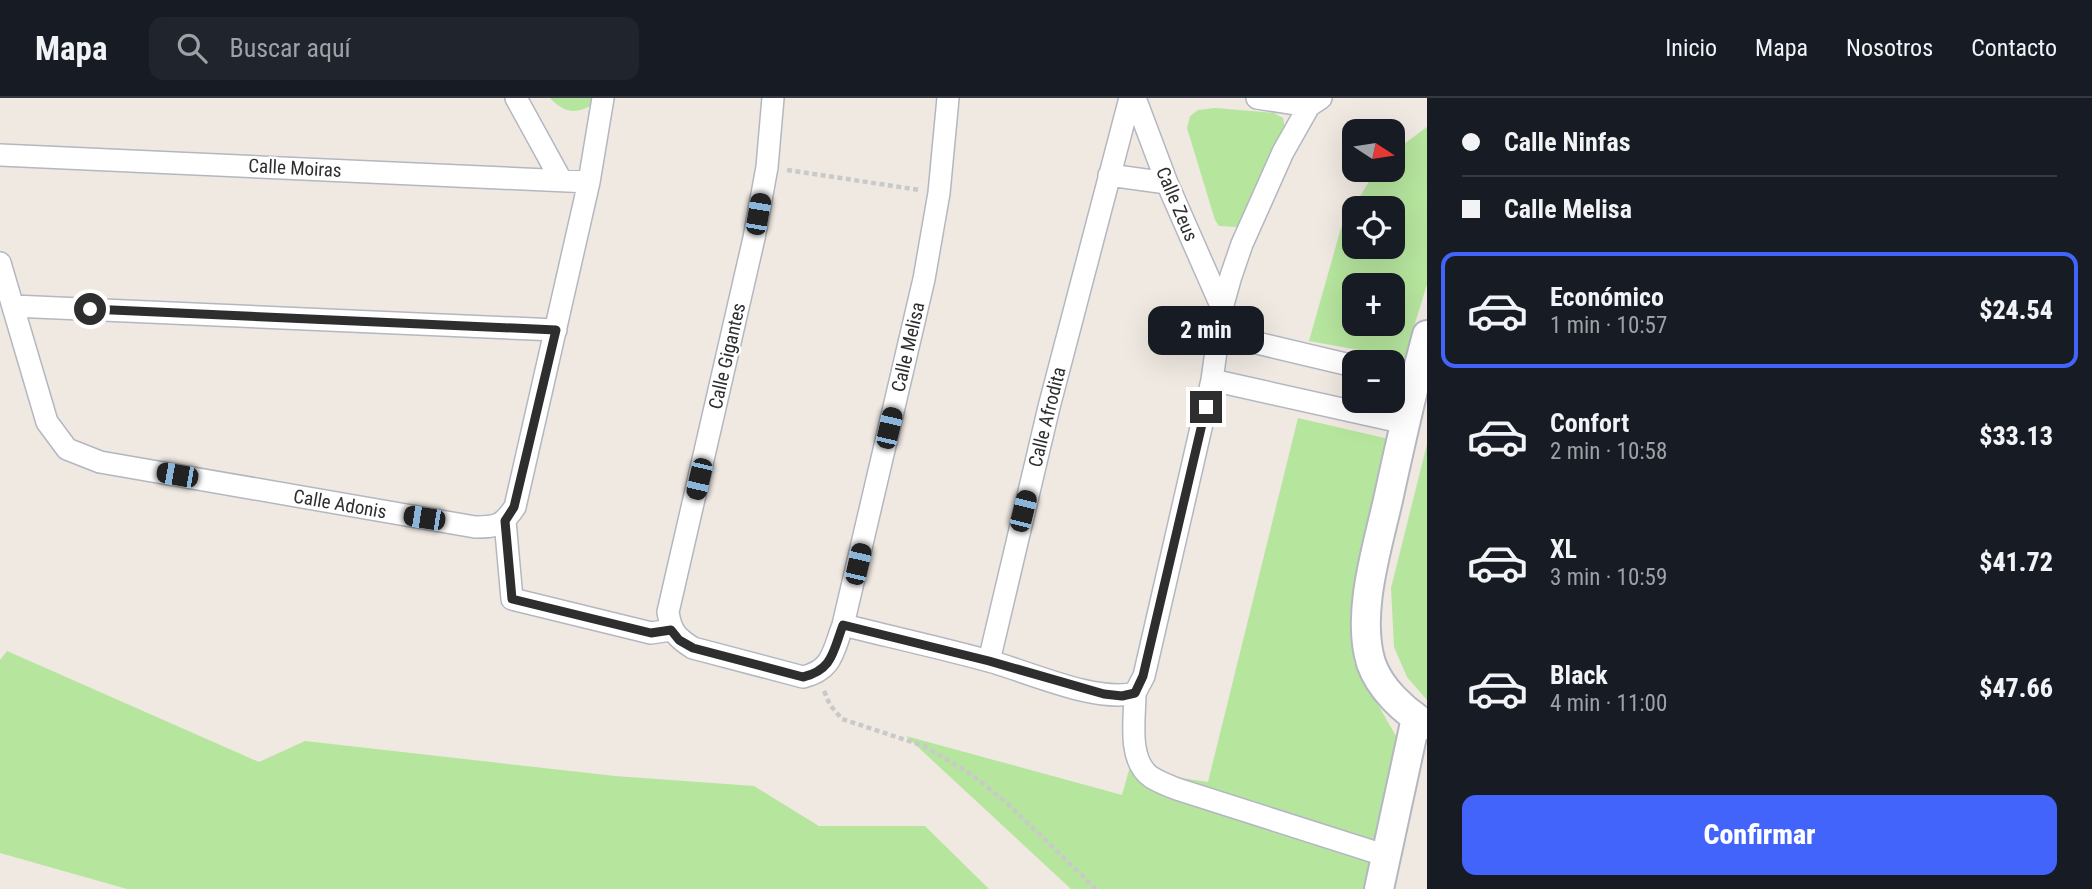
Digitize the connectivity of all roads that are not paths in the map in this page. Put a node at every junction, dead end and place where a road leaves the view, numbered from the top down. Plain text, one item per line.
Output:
1 (516, 98) edge
2 (603, 98) edge
3 (773, 98) edge
4 (948, 98) edge
5 (1133, 98) edge
6 (1257, 98) edge
7 (1315, 102) edge
8 (0, 155) edge
9 (1109, 175) junction
10 (561, 180) junction
11 (589, 182) junction
12 (1167, 183) junction
13 (0, 263) edge
14 (13, 306) junction
15 (1222, 308) junction
16 (556, 330) junction
17 (1219, 334) junction
18 (1427, 335) edge
19 (1342, 363) edge
20 (1405, 375) edge
21 (1212, 380) junction
22 (1405, 413) edge
23 (1405, 423) junction
24 (505, 521) junction
25 (670, 621) junction
26 (843, 625) junction
27 (989, 661) junction
28 (1135, 693) junction
29 (1421, 722) edge
30 (1387, 856) junction
31 (1379, 889) edge

1 - 10 street
2 - 11 street
3 - 25 street, Calle Gigantes
4 - 26 street, Calle Melisa
5 - 9 street, Calle Afrodita
5 - 12 street, Calle Zeus
6 - 7 street
7 - 15 street
8 - 10 street, Calle Moiras
9 - 12 street
9 - 27 street, Calle Afrodita
10 - 11 street, Calle Moiras
11 - 16 street
12 - 15 street, Calle Zeus
13 - 14 street, Calle Adonis
14 - 16 street
14 - 24 street, Calle Adonis
15 - 17 street
16 - 24 street
17 - 19 street
17 - 21 street
18 - 20 street
21 - 23 street
21 - 28 street
22 - 23 street
23 - 29 street
24 - 25 street
25 - 26 street, Calle Melisa
26 - 27 street
27 - 28 street
28 - 30 street
29 - 30 street
30 - 31 street

